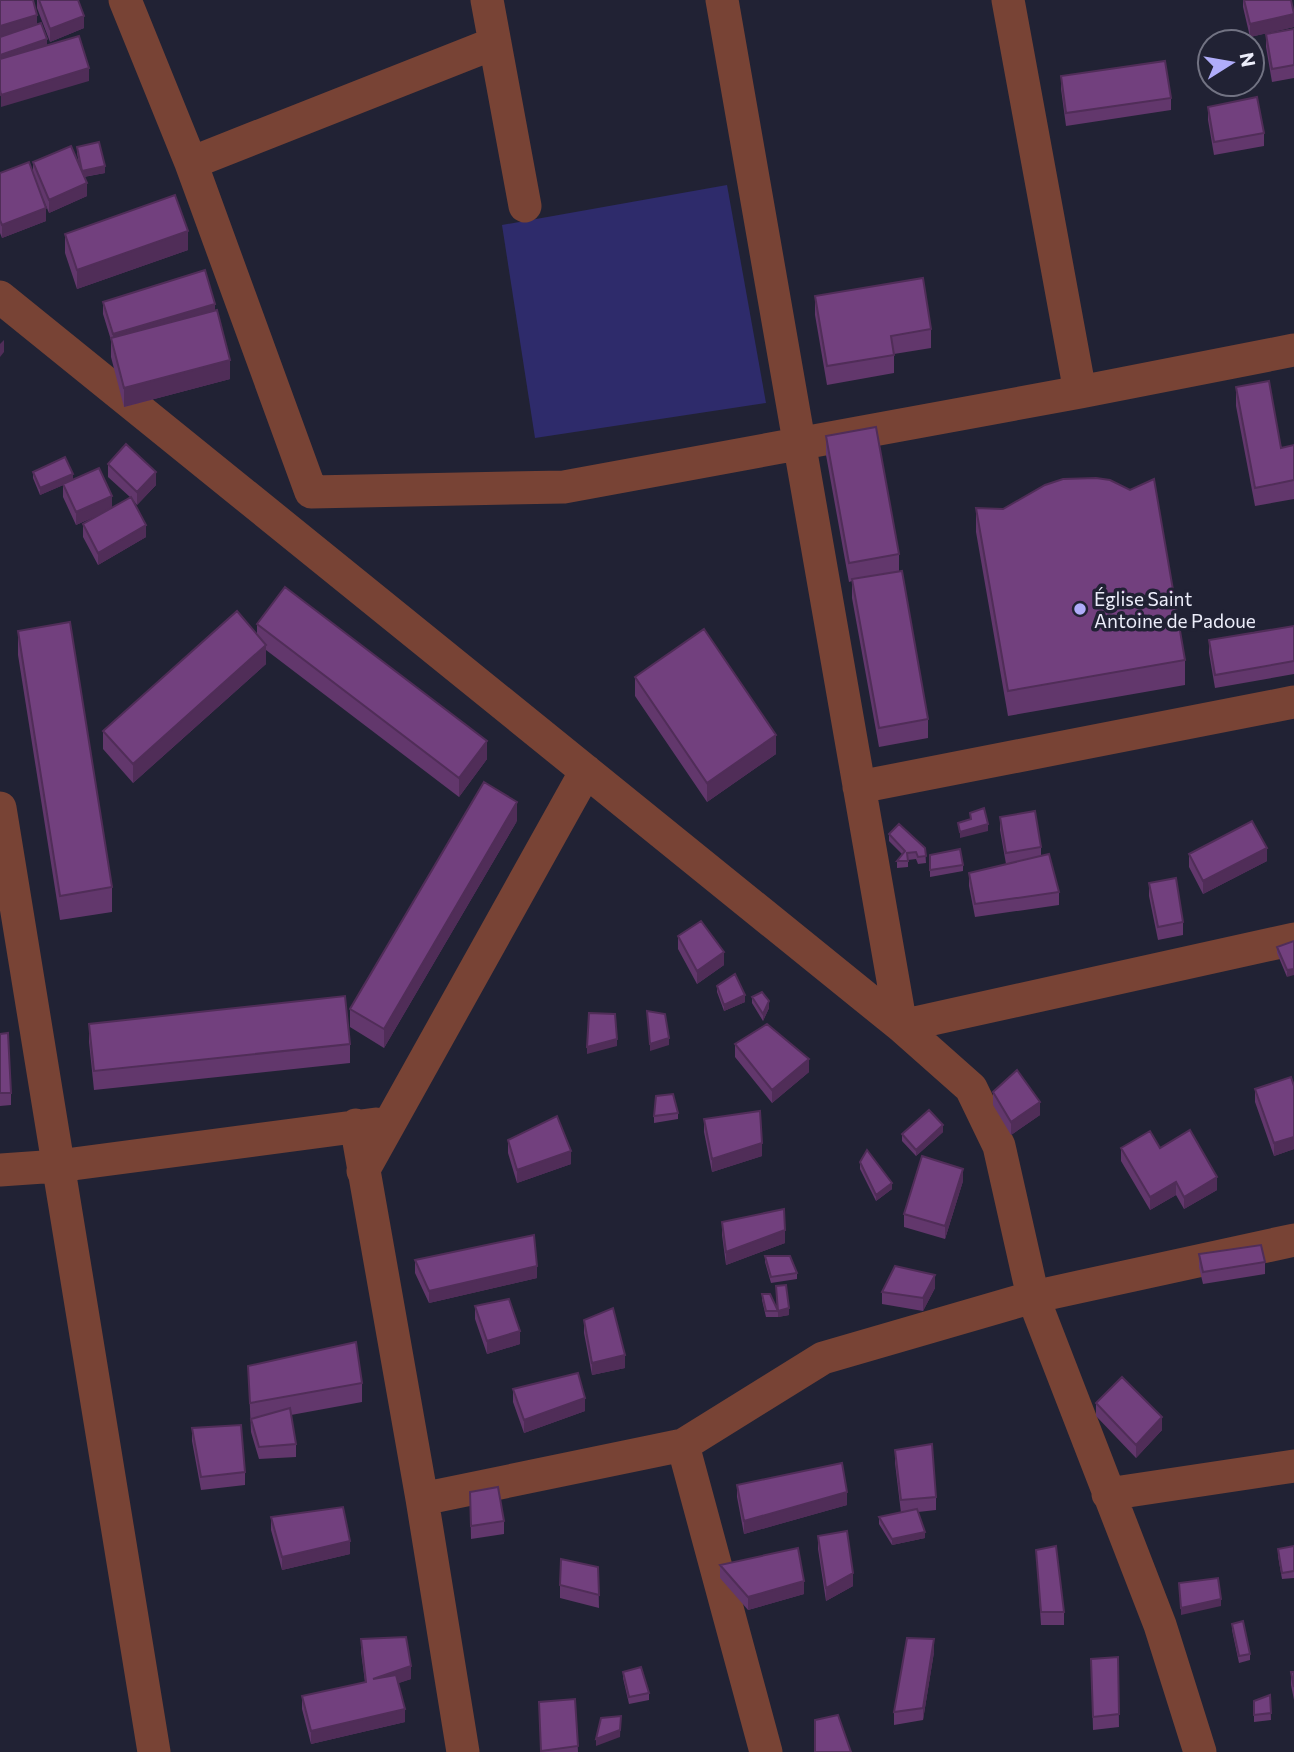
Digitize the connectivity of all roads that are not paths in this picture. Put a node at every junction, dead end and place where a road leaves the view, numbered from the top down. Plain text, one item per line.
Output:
1 (125, 0) edge
2 (487, 0) edge
3 (722, 0) edge
4 (1008, 0) edge
5 (495, 43) junction
6 (191, 163) junction
7 (525, 206) dead end
8 (0, 298) edge
9 (1294, 350) edge
10 (1080, 392) junction
11 (799, 442) junction
12 (1294, 702) edge
13 (586, 771) junction
14 (859, 787) junction
15 (0, 808) edge
16 (1294, 939) edge
17 (901, 1026) junction
18 (389, 1123) junction
19 (356, 1125) junction
20 (58, 1166) junction
21 (0, 1170) edge
22 (363, 1171) junction
23 (1294, 1240) edge
24 (1033, 1297) junction
25 (683, 1444) junction
26 (1294, 1466) edge
27 (1108, 1494) junction
28 (422, 1499) junction
29 (154, 1752) edge
30 (463, 1752) edge
31 (765, 1752) edge
32 (1200, 1752) edge

1 - 6 street
2 - 5 street
3 - 11 street
4 - 10 street
5 - 6 street
5 - 7 street
6 - 11 street
8 - 13 street
9 - 10 street
10 - 11 street
11 - 14 street
12 - 14 street
13 - 17 street
13 - 18 street
14 - 17 street
15 - 20 street
16 - 17 street
17 - 24 street
18 - 19 street
18 - 22 street
19 - 20 street
19 - 22 street
20 - 21 street
20 - 29 street
22 - 28 street
23 - 24 street
24 - 25 street
24 - 27 street
25 - 28 street
25 - 31 street
26 - 27 street
27 - 32 street
28 - 30 street

